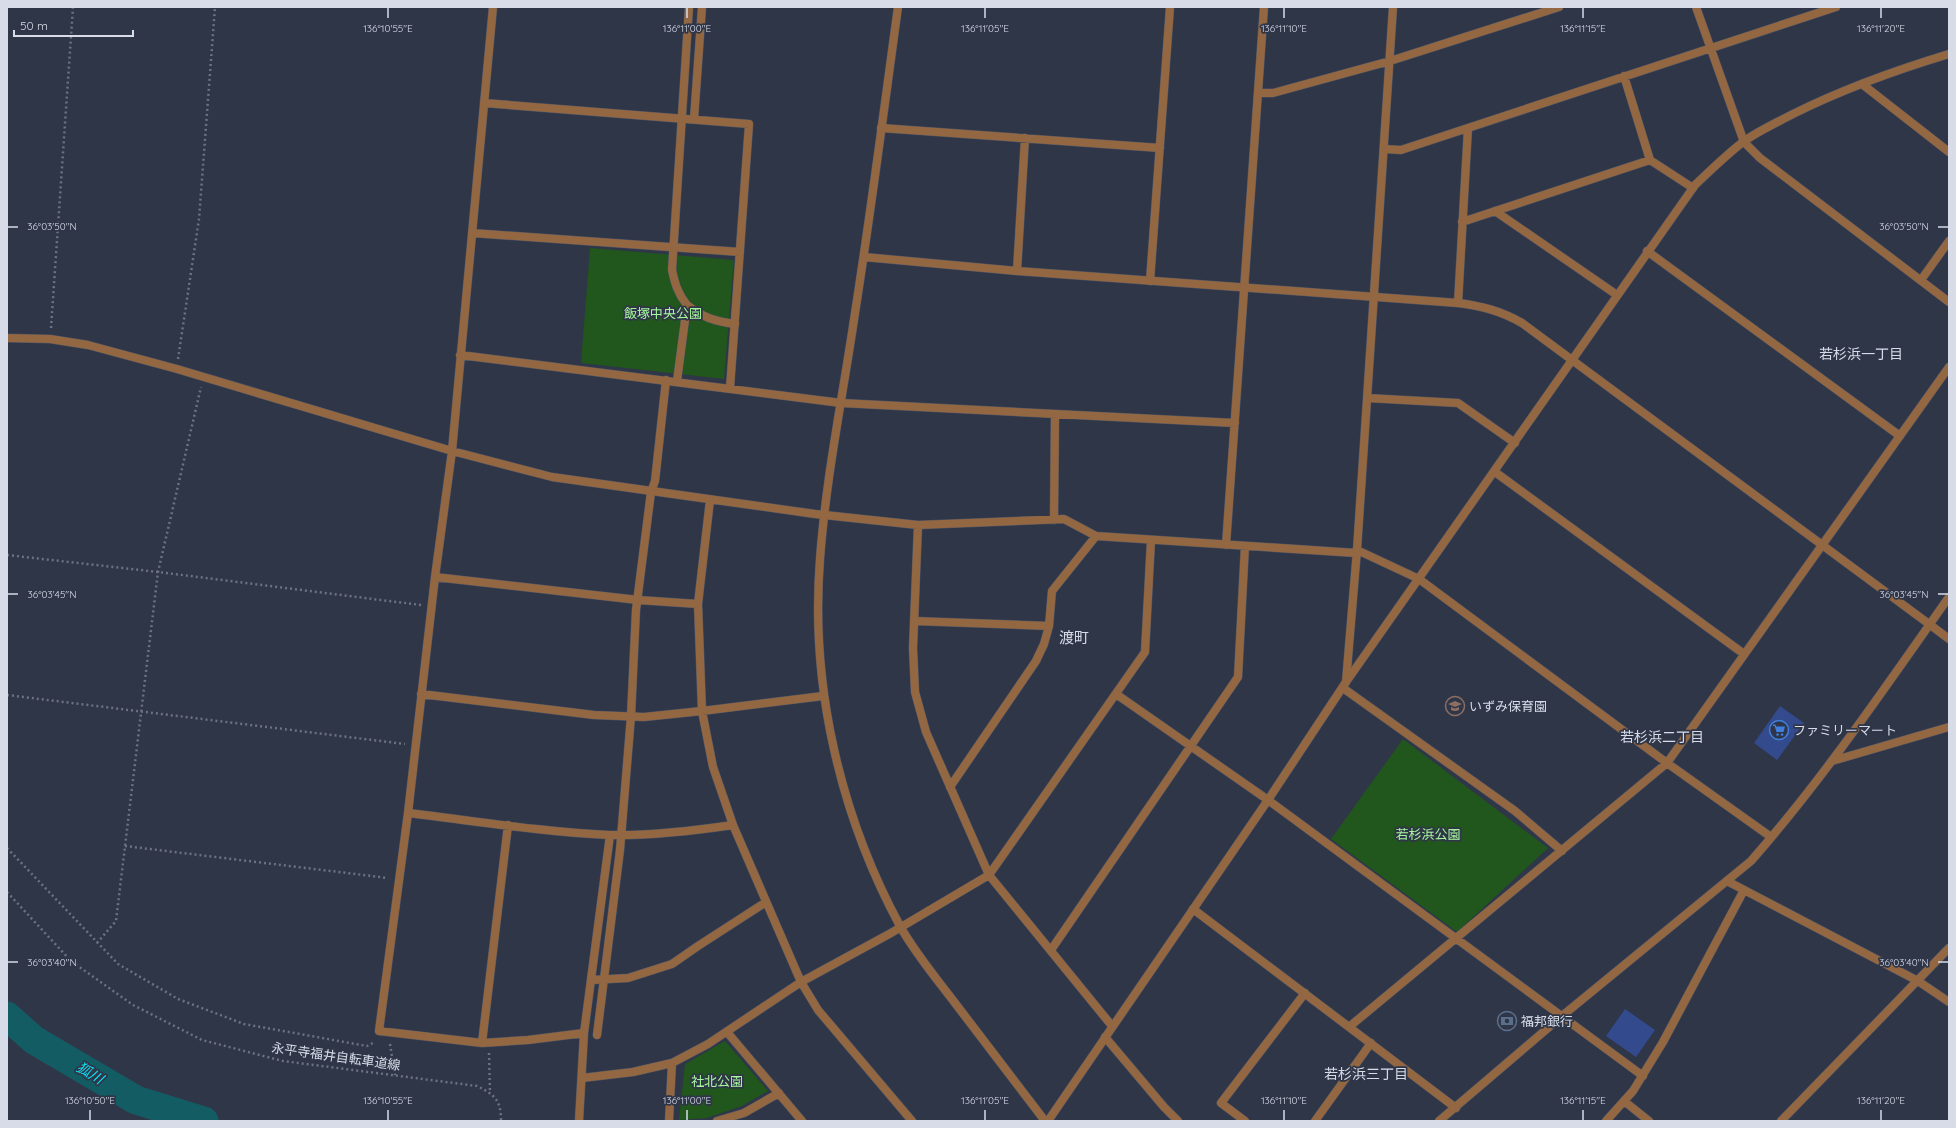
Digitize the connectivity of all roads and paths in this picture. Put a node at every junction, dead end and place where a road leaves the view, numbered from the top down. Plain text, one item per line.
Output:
1 (73, 7) edge
2 (215, 7) edge
3 (492, 7) edge
4 (689, 7) edge
5 (702, 7) edge
6 (898, 7) edge
7 (1170, 7) edge
8 (1264, 7) edge
9 (1393, 7) edge
10 (1559, 7) edge
11 (1696, 7) edge
12 (1836, 7) edge
13 (1711, 49) junction
14 (1949, 54) edge
15 (1390, 61) junction
16 (1624, 76) junction
17 (1862, 84) junction
18 (1258, 93) junction
19 (484, 103) junction
20 (682, 118) junction
21 (694, 119) junction
22 (881, 128) junction
23 (1468, 128) junction
24 (1025, 138) junction
25 (1744, 142) junction
26 (1160, 148) junction
27 (1384, 149) junction
28 (1949, 152) edge
29 (1650, 160) junction
30 (1693, 188) junction
31 (1495, 211) junction
32 (1462, 222) junction
33 (472, 233) junction
34 (1949, 241) edge
35 (674, 248) junction
36 (1647, 251) junction
37 (740, 252) junction
38 (864, 257) junction
39 (1017, 270) junction
40 (1921, 280) junction
41 (1150, 281) junction
42 (1244, 288) junction
43 (1617, 295) junction
44 (1373, 297) junction
45 (1949, 302) edge
46 (1458, 303) junction
47 (687, 305) junction
48 (735, 324) junction
49 (7, 338) edge
50 (50, 339) junction
51 (460, 355) junction
52 (1573, 361) junction
53 (1949, 367) edge
54 (177, 369) junction
55 (203, 378) junction
56 (666, 380) junction
57 (677, 381) junction
58 (730, 388) junction
59 (1367, 398) junction
60 (841, 403) junction
61 (1055, 414) junction
62 (1235, 423) junction
63 (1900, 436) junction
64 (1515, 443) junction
65 (452, 451) junction
66 (1495, 472) junction
67 (651, 492) junction
68 (710, 500) junction
69 (825, 515) junction
70 (1054, 520) junction
71 (918, 525) junction
72 (1096, 536) junction
73 (1150, 540) junction
74 (1822, 544) junction
75 (1226, 545) junction
76 (1245, 546) junction
77 (1357, 552) junction
78 (7, 555) edge
79 (158, 572) junction
80 (435, 577) junction
81 (1419, 579) junction
82 (1949, 597) edge
83 (638, 600) junction
84 (698, 604) junction
85 (432, 607) junction
86 (914, 621) junction
87 (1930, 624) junction
88 (1050, 626) junction
89 (1949, 639) edge
90 (1744, 654) junction
91 (1344, 685) junction
92 (421, 694) junction
93 (1116, 694) junction
94 (7, 695) edge
95 (823, 696) junction
96 (141, 711) junction
97 (702, 711) junction
98 (631, 716) junction
99 (1949, 727) edge
100 (416, 746) junction
101 (1192, 746) junction
102 (1832, 761) junction
103 (1667, 763) junction
104 (950, 787) junction
105 (1268, 800) junction
106 (408, 813) junction
107 (508, 825) junction
108 (733, 825) junction
109 (621, 834) junction
110 (610, 835) junction
111 (1772, 837) junction
112 (125, 846) junction
113 (7, 848) edge
114 (1562, 851) junction
115 (990, 875) junction
116 (399, 879) junction
117 (1727, 881) junction
118 (1744, 890) junction
119 (7, 892) edge
120 (766, 902) junction
121 (1193, 909) junction
122 (901, 928) junction
123 (1457, 939) junction
124 (97, 943) junction
125 (1949, 948) edge
126 (1051, 950) junction
127 (592, 980) junction
128 (604, 980) junction
129 (1918, 981) junction
130 (801, 982) junction
131 (1305, 993) junction
132 (1949, 1002) edge
133 (1562, 1016) junction
134 (1112, 1026) junction
135 (1349, 1027) junction
136 (383, 1031) junction
137 (727, 1032) junction
138 (584, 1033) junction
139 (597, 1035) dead end
140 (1105, 1037) junction
141 (486, 1043) junction
142 (1371, 1043) junction
143 (672, 1063) junction
144 (395, 1075) junction
145 (1643, 1076) junction
146 (582, 1078) junction
147 (490, 1092) junction
148 (779, 1093) junction
149 (1624, 1102) junction
150 (1456, 1108) junction
151 (1783, 1120) edge
152 (501, 1121) edge
153 (579, 1121) edge
154 (670, 1121) edge
155 (717, 1121) edge
156 (802, 1121) edge
157 (912, 1121) edge
158 (1046, 1121) edge
159 (1178, 1121) edge
160 (1245, 1121) edge
161 (1315, 1121) edge
162 (1439, 1121) edge
163 (1606, 1121) edge
164 (1649, 1121) edge

1 - 50 path
2 - 54 path
3 - 19 street
4 - 20 street
5 - 21 street
6 - 22 street
7 - 26 street
8 - 18 street
9 - 15 street
10 - 15 street
11 - 13 street
12 - 13 street
13 - 16 street
13 - 25 street
14 - 17 street
15 - 18 street
15 - 27 street
16 - 23 street
16 - 29 street
17 - 25 street
17 - 28 street
18 - 42 street
19 - 20 street
19 - 33 street
20 - 21 street
20 - 35 street
21 - 37 street
22 - 24 street
22 - 38 street
23 - 27 street
23 - 32 street
24 - 26 street
24 - 39 street
25 - 30 street
25 - 40 street
26 - 41 street
27 - 44 street
29 - 30 street
29 - 31 street
30 - 36 street
31 - 32 street
31 - 43 street
32 - 46 street
33 - 35 street
33 - 51 street
34 - 40 street
35 - 37 street
35 - 47 street
36 - 43 street
36 - 63 street
37 - 48 street
38 - 39 street
38 - 60 street
39 - 41 street
40 - 45 street
41 - 42 street
42 - 44 street
42 - 62 street
43 - 52 street
44 - 46 street
44 - 59 street
46 - 52 street
47 - 48 street
47 - 57 street
48 - 58 street
49 - 50 street
50 - 54 street
51 - 56 street
51 - 65 street
52 - 64 street
52 - 74 street
53 - 63 street
54 - 55 street
55 - 65 street
55 - 79 path
56 - 57 street
56 - 67 street
57 - 58 street
58 - 60 street
59 - 64 street
59 - 77 street
60 - 61 street
60 - 69 street
61 - 62 street
61 - 70 street
62 - 75 street
63 - 74 street
64 - 66 street
65 - 67 street
65 - 80 street
66 - 81 street
66 - 90 street
67 - 68 street
67 - 83 street
68 - 69 street
68 - 84 street
69 - 71 street
69 - 95 street
70 - 71 street
70 - 72 street
71 - 86 street
72 - 73 street
72 - 88 street
73 - 75 street
73 - 93 street
74 - 87 street
74 - 90 street
75 - 76 street
76 - 77 street
76 - 101 street
77 - 81 street
77 - 91 street
78 - 79 path
79 - 85 path
79 - 96 path
80 - 83 street
80 - 85 street
81 - 91 street
81 - 103 street
82 - 87 street
83 - 84 street
83 - 98 street
84 - 97 street
85 - 92 street
86 - 88 street
86 - 104 street
87 - 89 street
87 - 102 street
88 - 104 street
90 - 103 street
91 - 105 street
91 - 114 street
92 - 98 street
92 - 100 street
93 - 101 street
93 - 115 street
94 - 96 path
95 - 97 street
95 - 122 street
96 - 100 path
96 - 112 path
97 - 98 street
97 - 108 street
98 - 109 street
99 - 102 street
100 - 106 street
101 - 105 street
101 - 126 street
102 - 111 street
103 - 111 street
103 - 114 street
104 - 115 street
105 - 121 street
105 - 123 street
106 - 107 street
106 - 116 street
107 - 110 street
107 - 141 street
108 - 109 street
108 - 120 street
109 - 110 street
109 - 128 street
110 - 127 street
111 - 117 street
112 - 116 path
112 - 124 path
113 - 124 path
114 - 123 street
115 - 122 street
115 - 126 street
116 - 136 street
117 - 118 street
117 - 133 street
118 - 129 street
118 - 145 street
119 - 144 path, 永平寺福井自転車道線
120 - 128 street
120 - 130 street
121 - 131 street
121 - 134 street
122 - 130 street
122 - 158 street
123 - 133 street
123 - 135 street
124 - 136 path
125 - 129 street
126 - 134 street
127 - 128 street
127 - 138 street
128 - 139 street
129 - 132 street
129 - 151 street
130 - 137 street
130 - 157 street
131 - 135 street
131 - 160 street
133 - 145 street
133 - 150 street
134 - 140 street
135 - 142 street
136 - 141 street
136 - 144 path
137 - 143 street
137 - 148 street
138 - 141 street
138 - 146 street
140 - 158 street
140 - 159 street
141 - 147 path
142 - 150 street
142 - 161 street
143 - 146 street
143 - 154 street
144 - 147 path, 永平寺福井自転車道線
145 - 149 street
146 - 153 street
147 - 152 path
148 - 155 street
148 - 156 street
149 - 163 street
149 - 164 street
150 - 162 street

